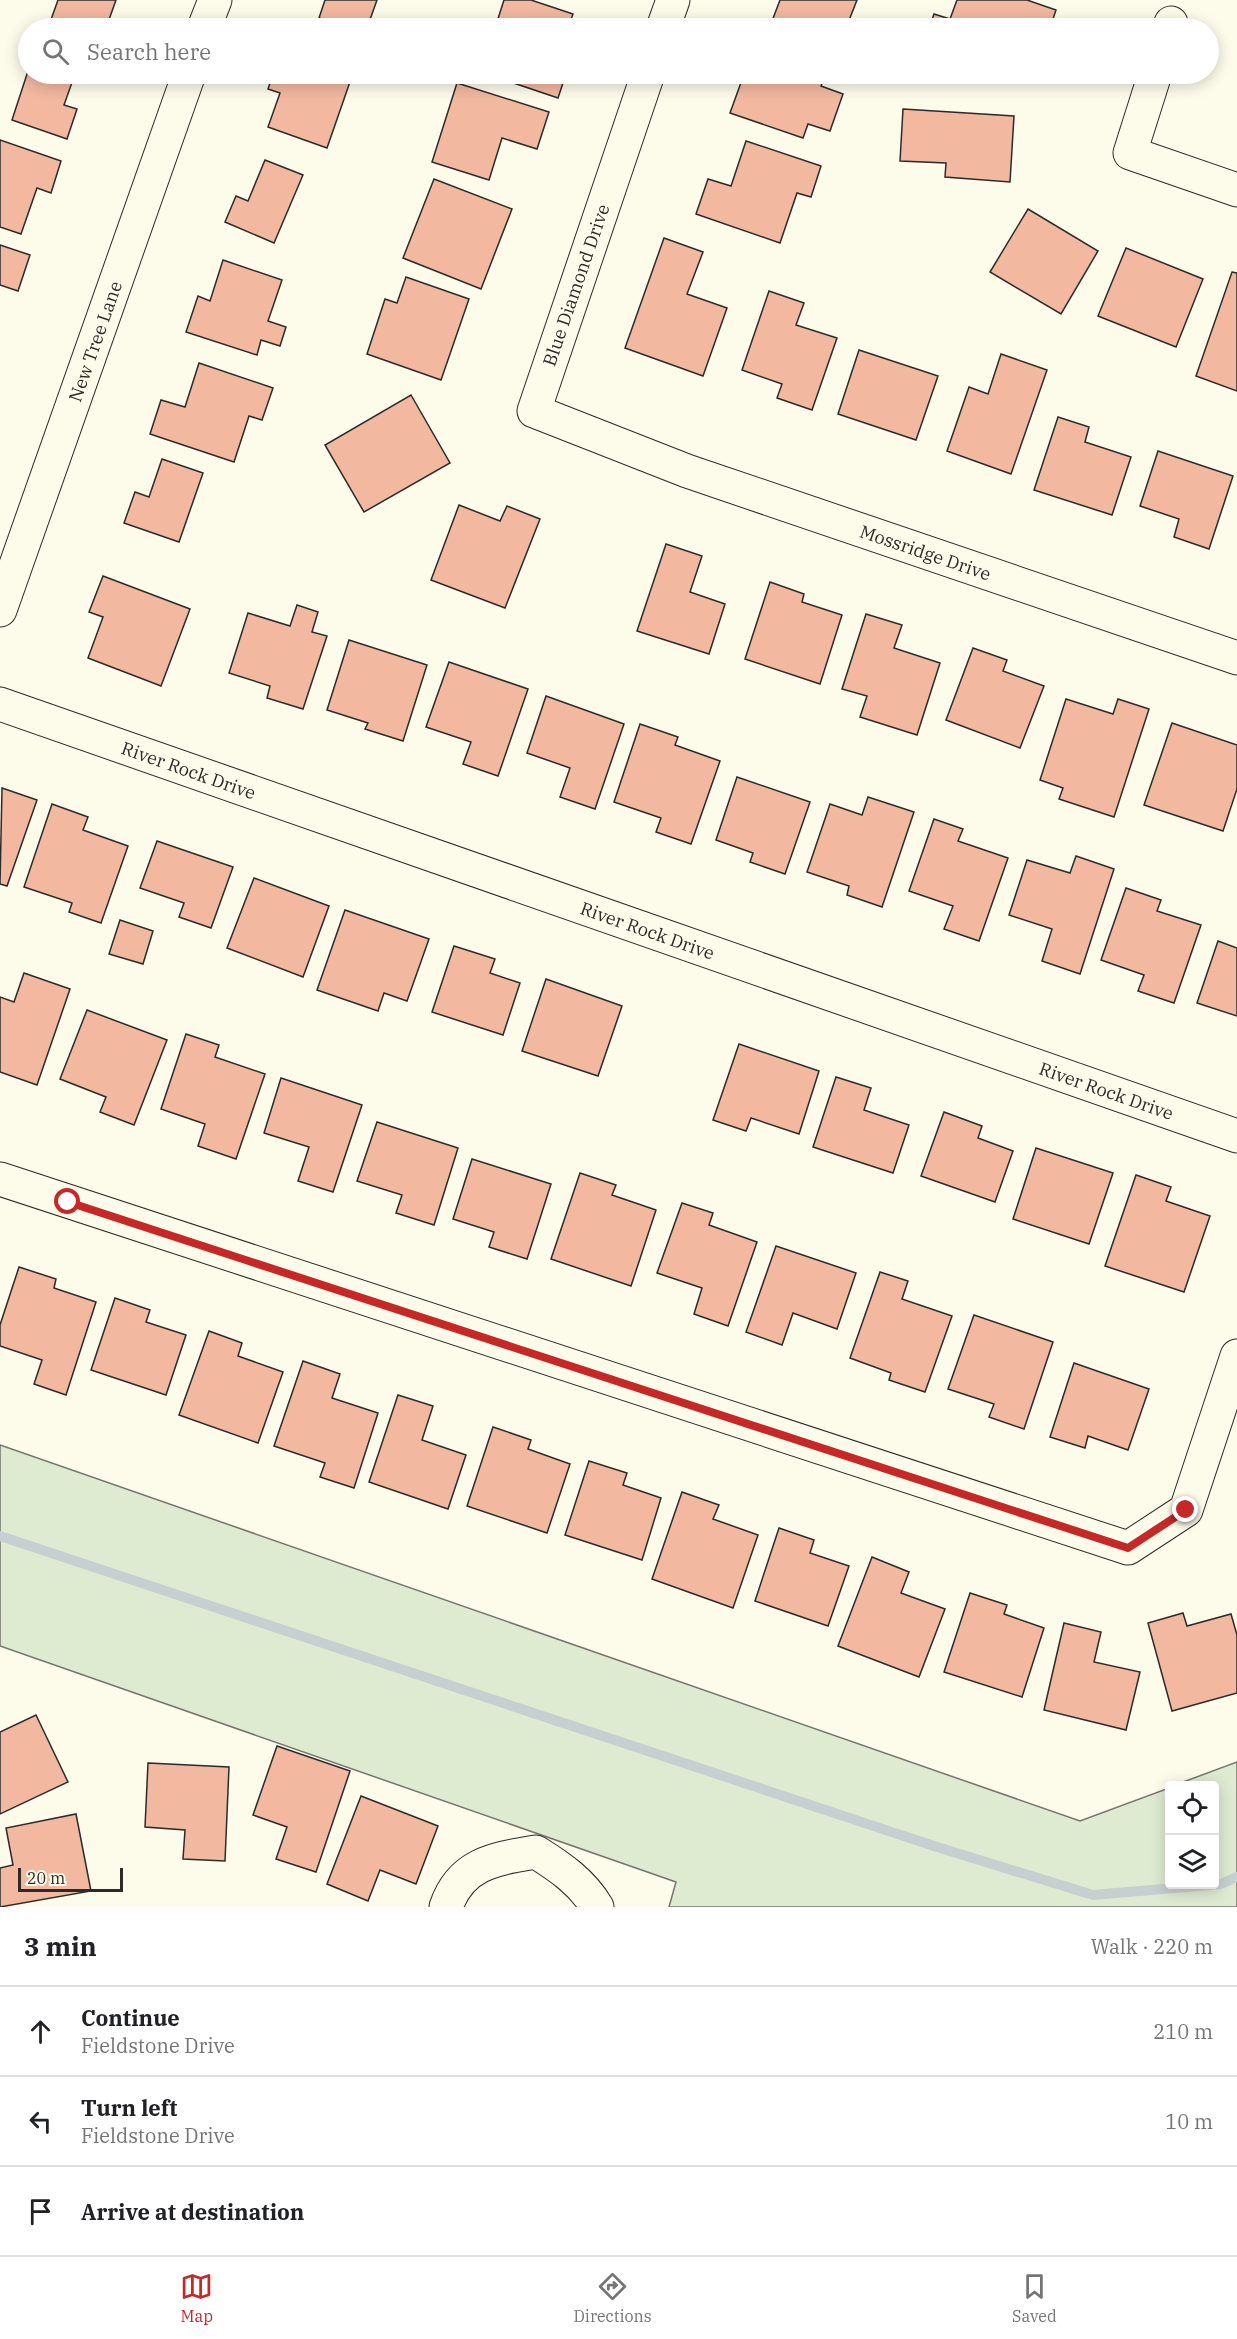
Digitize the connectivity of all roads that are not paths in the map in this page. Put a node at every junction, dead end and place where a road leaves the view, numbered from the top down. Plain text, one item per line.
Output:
1 (214, 0) edge
2 (673, 0) edge
3 (208, 18) edge
4 (667, 18) edge
5 (185, 84) edge
6 (645, 84) edge
7 (1152, 84) edge
8 (1237, 190) edge
9 (617, 444) joint
10 (0, 610) edge
11 (1237, 658) edge
12 (0, 704) edge
13 (1237, 1137) edge
14 (0, 1179) edge
15 (1237, 1356) edge
16 (446, 1907) edge
17 (597, 1907) edge

1 - 3 street
2 - 4 street
5 - 10 street, New Tree Lane
6 - 9 street, Blue Diamond Drive
7 - 8 street
9 - 11 street, Mossridge Drive
12 - 13 street, River Rock Drive
14 - 15 street
16 - 17 street

